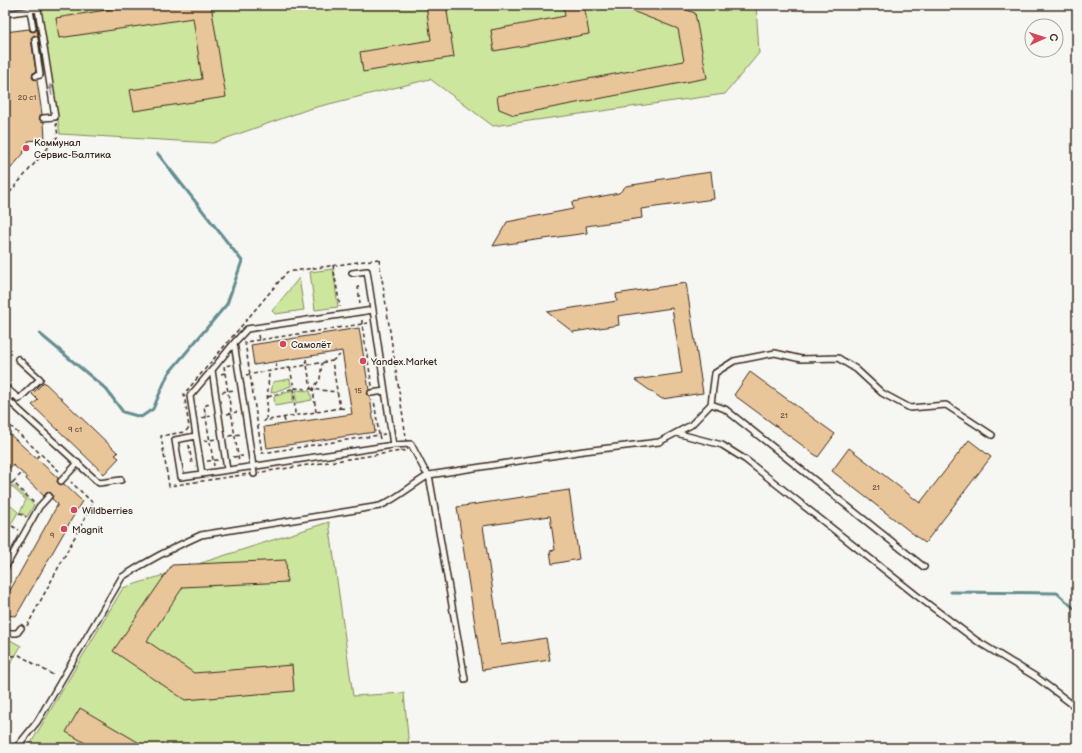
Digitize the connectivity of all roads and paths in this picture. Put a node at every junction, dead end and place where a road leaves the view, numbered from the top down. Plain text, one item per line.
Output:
1 (30, 10) junction
2 (5, 14) edge
3 (33, 28) dead end
4 (35, 39) dead end
5 (36, 76) dead end
6 (55, 117) junction
7 (43, 118) dead end
8 (5, 198) edge
9 (334, 265) junction
10 (352, 273) dead end
11 (358, 286) dead end
12 (373, 310) junction
13 (361, 312) junction
14 (341, 315) junction
15 (257, 328) junction
16 (259, 340) junction
17 (234, 343) junction
18 (340, 355) dead end
19 (18, 359) dead end
20 (306, 359) dead end
21 (248, 362) junction
22 (332, 362) junction
23 (322, 363) junction
24 (237, 364) junction
25 (276, 364) dead end
26 (308, 365) junction
27 (290, 368) junction
28 (277, 370) junction
29 (212, 372) junction
30 (269, 372) junction
31 (225, 373) junction
32 (250, 375) junction
33 (240, 376) junction
34 (5, 387) edge
35 (294, 388) junction
36 (312, 389) junction
37 (385, 391) junction
38 (337, 392) junction
39 (372, 393) junction
40 (13, 394) junction
41 (267, 397) junction
42 (6, 401) edge
43 (711, 404) junction
44 (340, 408) junction
45 (347, 409) dead end
46 (316, 412) junction
47 (295, 416) junction
48 (284, 418) junction
49 (5, 420) edge
50 (266, 420) junction
51 (263, 421) dead end
52 (284, 422) dead end
53 (391, 433) junction
54 (676, 433) junction
55 (992, 434) dead end
56 (379, 435) junction
57 (196, 436) junction
58 (189, 444) dead end
59 (407, 444) junction
60 (393, 445) junction
61 (381, 447) junction
62 (408, 450) dead end
63 (41, 454) junction
64 (36, 458) dead end
65 (78, 463) junction
66 (194, 464) dead end
67 (253, 466) junction
68 (240, 468) junction
69 (227, 470) junction
70 (22, 473) dead end
71 (202, 474) junction
72 (254, 474) dead end
73 (429, 475) junction
74 (65, 476) junction
75 (121, 480) dead end
76 (61, 481) dead end
77 (13, 482) junction
78 (169, 486) dead end
79 (5, 488) edge
80 (48, 496) dead end
81 (39, 507) junction
82 (5, 568) edge
83 (924, 568) dead end
84 (22, 626) joint
85 (5, 633) edge
86 (5, 657) edge
87 (62, 680) junction
88 (465, 680) dead end
89 (1077, 708) edge
90 (16, 748) edge

1 - 2 lane
1 - 3 lane
6 -> 1 lane
4 - 5 lane
6 - 7 lane
6 - 8 path
9 - 14 path
9 - 59 path
9 - 78 path
10 - 12 lane
11 - 13 path
12 - 13 lane
12 - 37 lane
13 - 14 lane
14 - 15 lane
15 - 16 path
15 - 17 lane
16 - 21 path
16 - 39 path
17 - 24 lane
17 - 29 lane
18 - 22 path
19 - 40 lane
20 - 26 path
21 - 24 path
21 - 32 path
22 - 23 path
22 - 38 path
23 - 26 path
23 - 36 path
24 - 31 path
24 - 33 lane
25 - 28 path
26 - 27 path
26 - 36 path
27 - 28 path
27 - 35 path
28 - 30 path
29 - 31 path
29 - 57 lane
29 - 69 lane
30 - 32 path
30 - 41 path
31 - 68 path
32 - 33 path
32 - 56 path
33 - 67 lane
34 - 40 lane
35 - 36 path
35 - 41 path
35 - 47 path
36 - 38 path
36 - 46 path
37 - 39 lane
37 - 53 lane
38 - 44 path
39 - 56 path
40 - 42 lane
41 - 50 path
42 - 65 lane
43 - 54 lane
43 - 55 lane
43 - 83 lane
44 - 45 path
44 - 46 path
46 - 47 path
47 - 48 path
48 - 50 path
48 - 52 path
49 - 63 path
50 - 51 path
53 - 56 path
53 - 60 lane
54 - 73 lane
54 - 89 lane
56 - 61 path
57 - 71 lane
57 - 71 lane
58 - 66 path
59 - 60 lane
59 - 62 path
59 - 73 lane
60 - 61 lane
61 - 67 lane
63 - 64 path
63 - 74 path
65 - 74 lane
65 - 75 lane
67 - 68 lane
67 - 72 lane
68 - 69 lane
69 - 71 lane
70 - 77 path
73 - 87 lane
73 - 88 lane
74 - 76 lane
74 - 84 path
77 - 79 path
77 - 81 path
80 - 81 lane
81 - 82 lane
84 - 85 lane
86 - 87 path
87 - 90 lane

